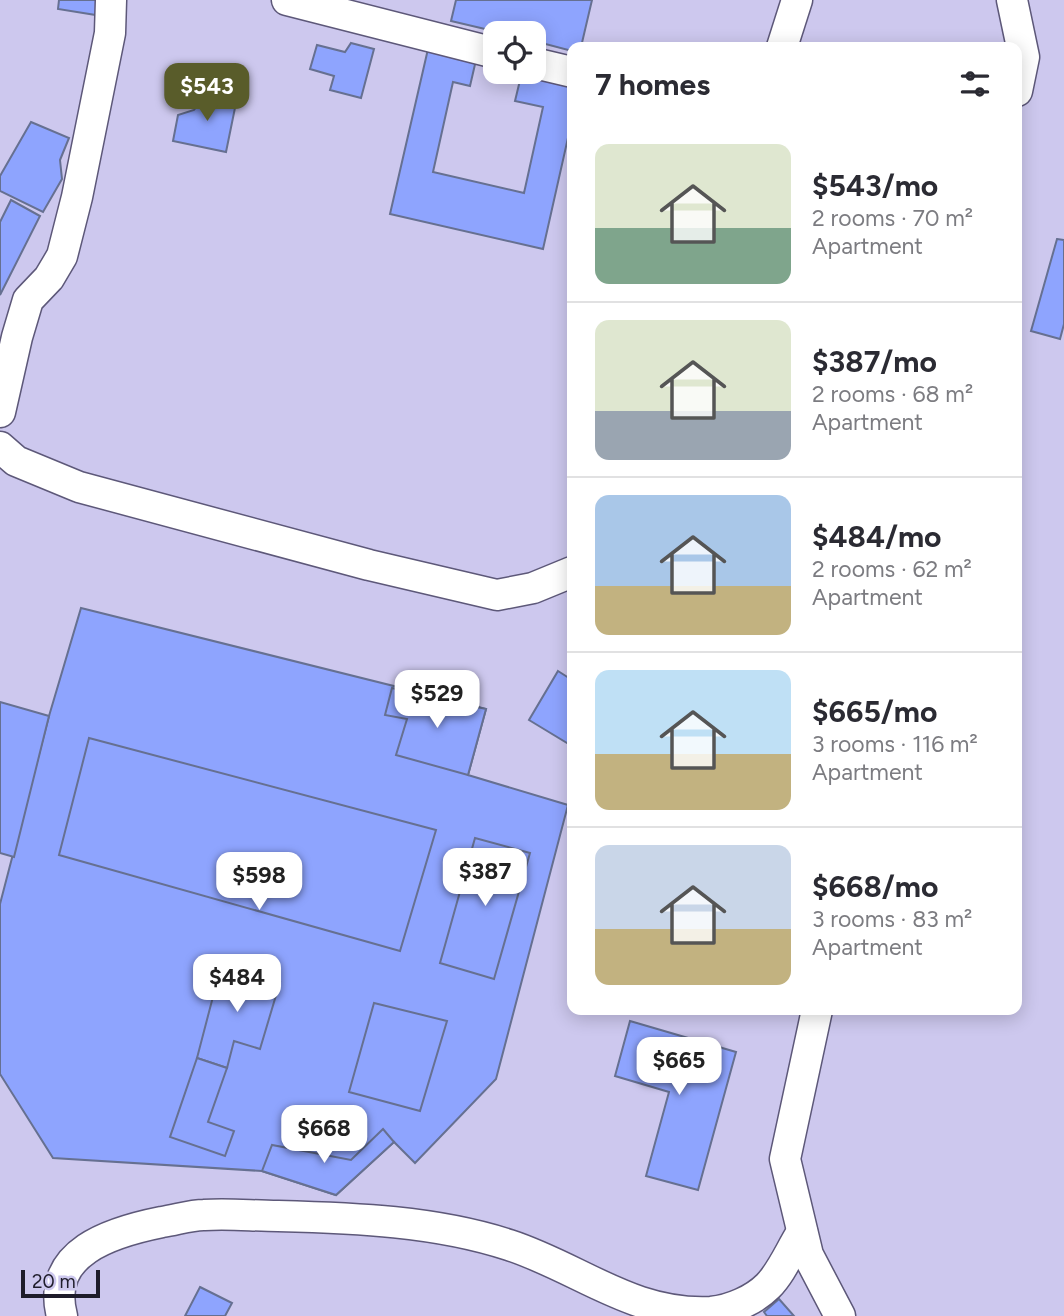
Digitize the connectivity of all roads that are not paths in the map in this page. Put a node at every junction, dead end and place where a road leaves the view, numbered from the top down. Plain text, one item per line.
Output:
1 (111, 0) edge
2 (287, 0) edge
3 (797, 0) edge
4 (1012, 0) edge
5 (784, 42) edge
6 (1021, 42) edge
7 (1022, 48) edge
8 (483, 50) edge
9 (546, 65) edge
10 (1022, 67) edge
11 (567, 71) edge
12 (0, 412) edge
13 (0, 447) edge
14 (567, 574) edge
15 (816, 1015) edge
16 (802, 1232) junction
17 (62, 1316) edge
18 (840, 1316) edge

1 - 12 street
2 - 8 street
3 - 5 street
4 - 6 street
7 - 10 street
9 - 11 street
13 - 14 street
15 - 16 street
16 - 17 street
16 - 18 street

